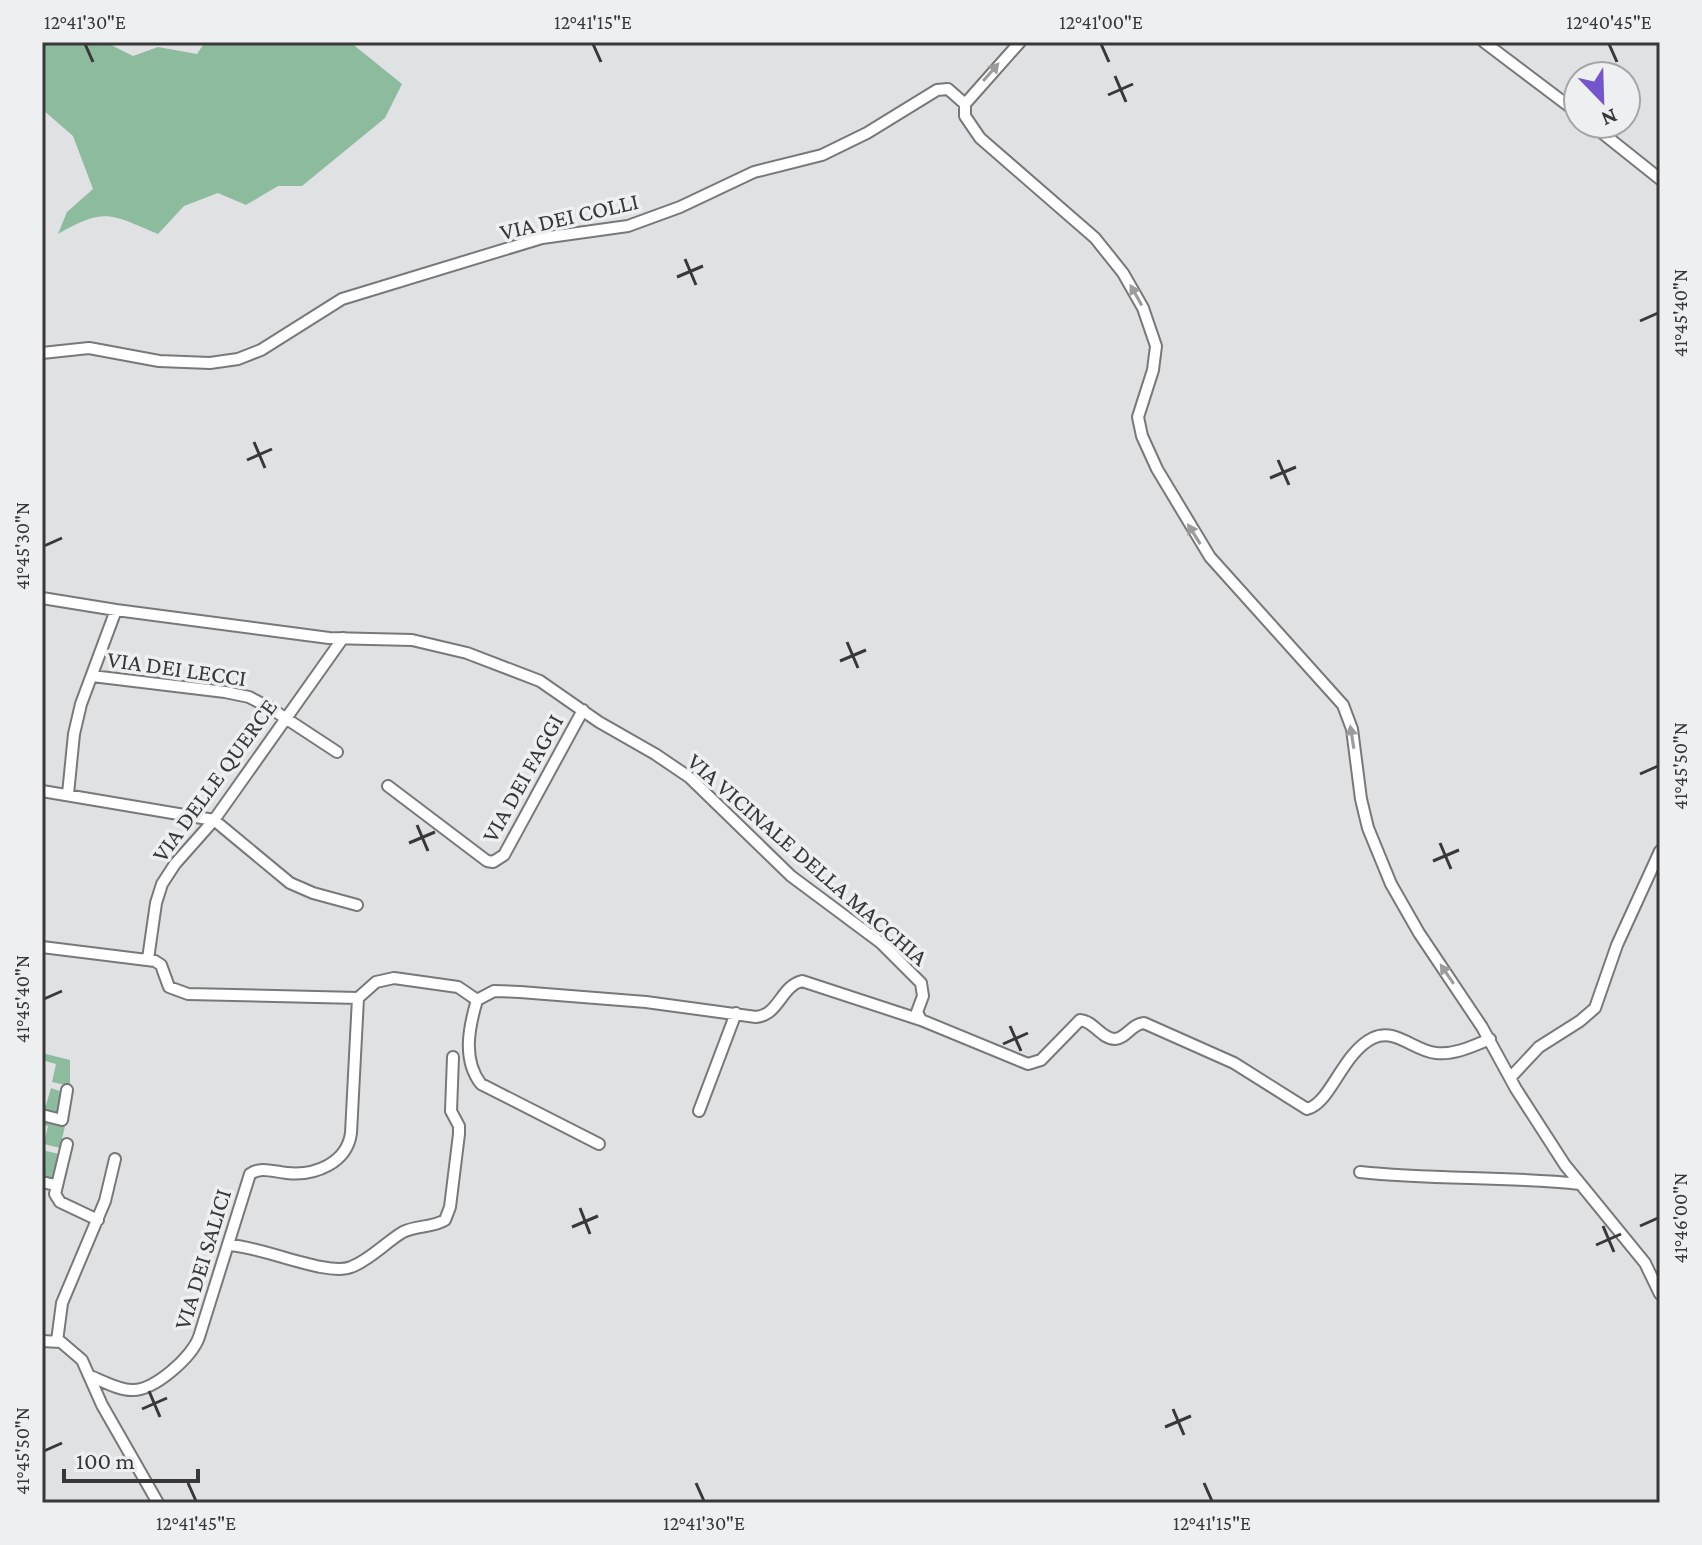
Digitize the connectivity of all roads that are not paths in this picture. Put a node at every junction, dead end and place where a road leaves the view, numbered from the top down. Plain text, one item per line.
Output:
1 (1020, 42) edge
2 (1484, 42) edge
3 (1562, 101) edge
4 (965, 104) junction
5 (1611, 140) edge
6 (1660, 179) edge
7 (42, 353) edge
8 (42, 598) edge
9 (116, 610) junction
10 (343, 638) junction
11 (92, 676) junction
12 (583, 710) junction
13 (285, 718) junction
14 (337, 752) dead end
15 (388, 786) dead end
16 (42, 791) edge
17 (68, 794) junction
18 (214, 820) junction
19 (1660, 851) edge
20 (357, 905) dead end
21 (42, 947) edge
22 (148, 959) junction
23 (358, 998) junction
24 (477, 1000) junction
25 (736, 1013) junction
26 (921, 1020) junction
27 (1490, 1039) junction
28 (453, 1057) dead end
29 (1510, 1078) junction
30 (67, 1090) dead end
31 (699, 1111) dead end
32 (42, 1115) edge
33 (67, 1144) dead end
34 (599, 1144) dead end
35 (115, 1159) dead end
36 (1360, 1172) dead end
37 (42, 1182) edge
38 (1580, 1184) junction
39 (55, 1185) junction
40 (98, 1220) junction
41 (229, 1245) junction
42 (1660, 1294) edge
43 (42, 1341) edge
44 (57, 1341) junction
45 (90, 1376) junction
46 (158, 1503) edge

4 -> 1 street
2 - 3 street
4 - 7 street, VIA DEI COLLI
27 -> 4 street
5 - 6 street
8 - 9 street, VIA VICINALE DELLA MACCHIA
9 - 10 street, VIA VICINALE DELLA MACCHIA
9 - 11 street
10 - 12 street, VIA VICINALE DELLA MACCHIA
10 - 13 street, VIA DELLE QUERCE
11 - 13 street, VIA DEI LECCI
11 - 17 street
12 - 15 street, VIA DEI FAGGI
12 - 26 street, VIA VICINALE DELLA MACCHIA
13 - 14 street, VIA DEI LECCI
13 - 18 street, VIA DELLE QUERCE
16 - 17 street
17 - 18 street
18 - 20 street
18 - 22 street, VIA DELLE QUERCE
19 - 29 street
21 - 22 street
22 - 23 street
23 - 24 street
23 - 41 street, VIA DEI SALICI
24 - 25 street
24 - 34 street
25 - 26 street
25 - 31 street
26 - 27 street
27 - 29 street
28 - 41 street
29 - 38 street
30 - 32 street
33 - 39 street
35 - 40 street
36 - 38 street
37 - 39 street
38 - 42 street
39 - 40 street
40 - 44 street
41 - 45 street, VIA DEI SALICI
43 - 44 street
44 - 45 street
45 - 46 street

